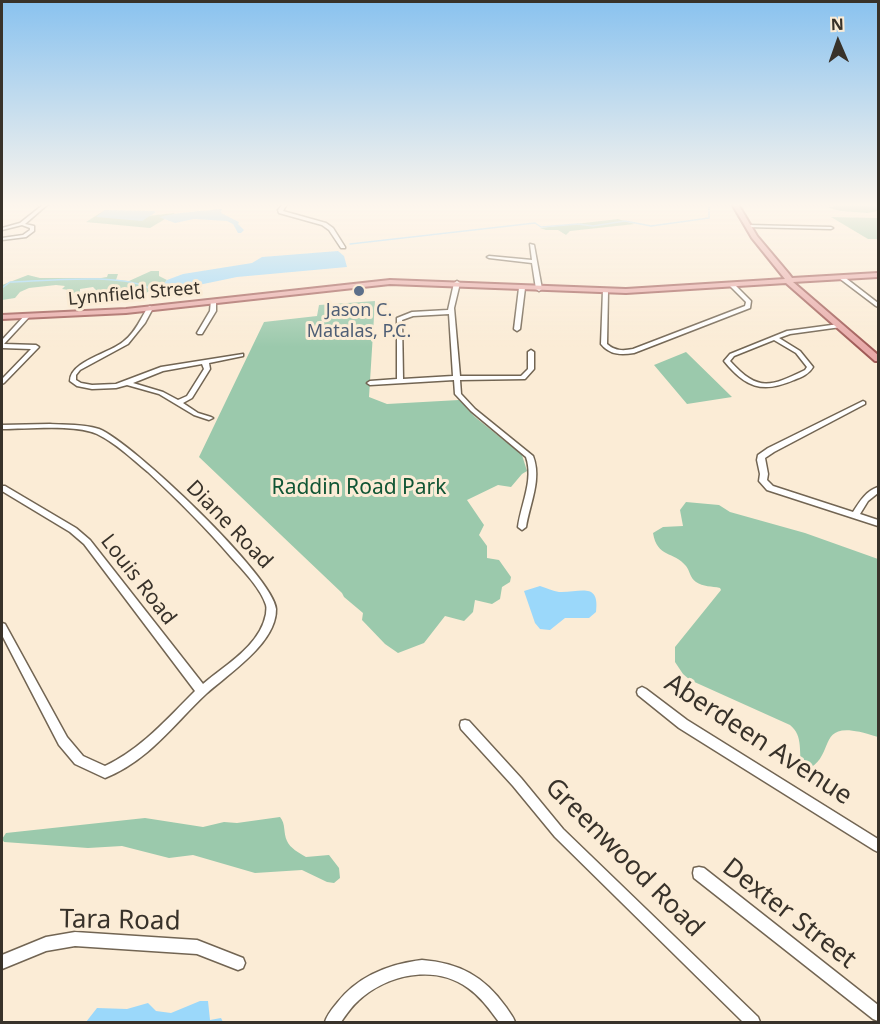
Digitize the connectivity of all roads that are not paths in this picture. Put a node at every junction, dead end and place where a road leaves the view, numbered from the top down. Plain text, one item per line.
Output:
1 (533, 252) edge
2 (766, 252) edge
3 (489, 257) dead end
4 (534, 262) junction
5 (879, 275) edge
6 (841, 277) junction
7 (789, 280) junction
8 (458, 284) junction
9 (731, 284) junction
10 (522, 288) junction
11 (539, 289) junction
12 (605, 291) junction
13 (213, 301) junction
14 (879, 305) edge
15 (150, 308) junction
16 (451, 312) junction
17 (27, 316) junction
18 (2, 317) edge
19 (839, 326) junction
20 (517, 329) dead end
21 (200, 333) dead end
22 (774, 338) junction
23 (2, 345) edge
24 (531, 352) dead end
25 (241, 355) dead end
26 (879, 359) edge
27 (205, 361) junction
28 (456, 378) junction
29 (2, 382) edge
30 (400, 382) junction
31 (127, 383) junction
32 (370, 383) dead end
33 (177, 403) junction
34 (863, 403) dead end
35 (209, 418) dead end
36 (2, 427) edge
37 (2, 488) edge
38 (879, 489) edge
39 (855, 515) junction
40 (879, 523) edge
41 (522, 526) dead end
42 (2, 627) edge
43 (202, 691) junction
44 (642, 692) dead end
45 (465, 725) dead end
46 (879, 846) edge
47 (699, 873) dead end
48 (2, 962) edge
49 (238, 963) dead end
50 (879, 1014) edge
51 (332, 1023) edge
52 (508, 1023) edge
53 (753, 1023) edge

1 - 4 street
2 - 7 main road
3 - 4 street
4 - 11 street
5 - 6 main road, Lynnfield Street
6 - 7 main road, Lynnfield Street
6 - 14 street
7 - 9 main road, Lynnfield Street
7 - 19 main road
8 - 10 main road, Lynnfield Street
8 - 13 main road, Lynnfield Street
8 - 16 street
9 - 12 main road, Lynnfield Street
9 - 12 street
10 - 11 main road, Lynnfield Street
10 - 20 street
11 - 12 main road, Lynnfield Street
13 - 15 main road, Lynnfield Street
13 - 21 street
15 - 17 main road, Lynnfield Street
15 - 31 street
16 - 28 street
16 - 30 street
17 - 18 main road, Lynnfield Street
17 - 23 street
19 - 22 street
19 - 26 main road
22 - 22 street
23 - 29 street
24 - 28 street
25 - 27 street
27 - 31 street
27 - 33 street
28 - 30 street
28 - 41 street
30 - 32 street
31 - 33 street
33 - 35 street
34 - 39 street
36 - 43 street, Diane Road
37 - 43 street, Louis Road
38 - 39 street
39 - 40 street
42 - 43 street, Diane Road
44 - 46 street, Aberdeen Avenue
45 - 53 street, Greenwood Road
47 - 50 street, Dexter Street
48 - 49 street, Tara Road
51 - 52 street

